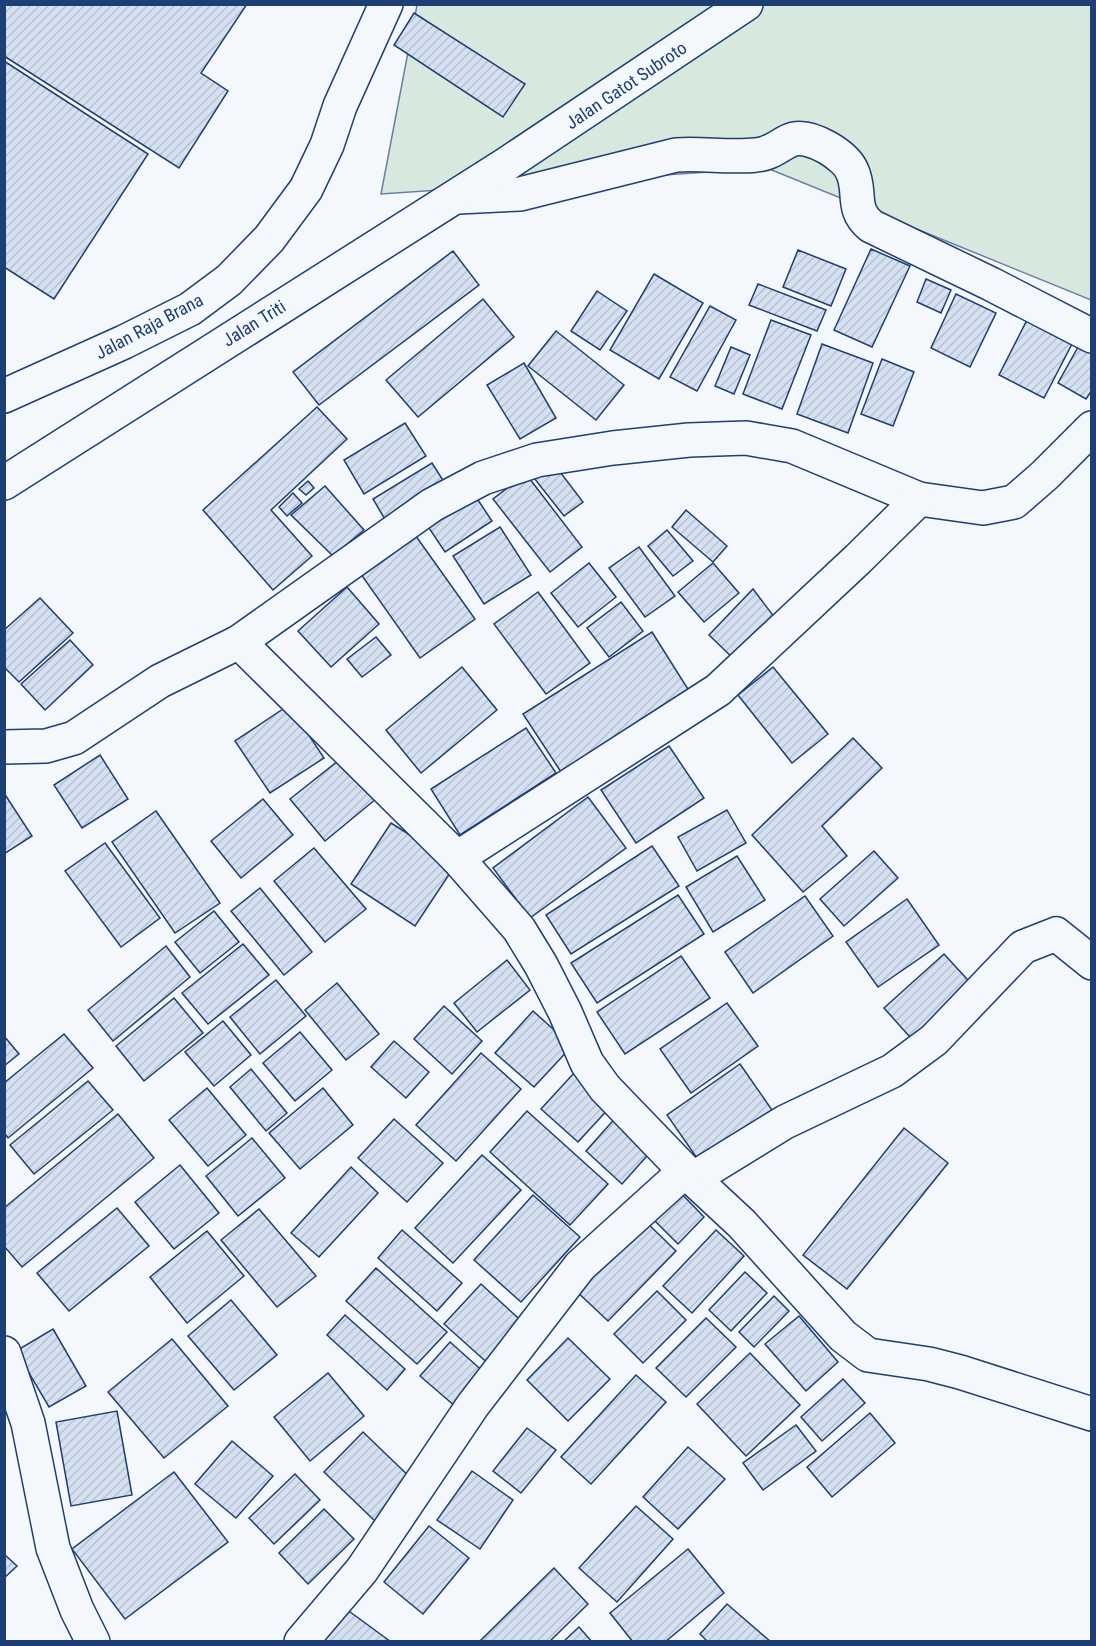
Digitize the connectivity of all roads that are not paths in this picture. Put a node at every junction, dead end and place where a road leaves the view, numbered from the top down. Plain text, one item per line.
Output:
1 (386, 4) edge
2 (746, 4) edge
3 (505, 165) joint
4 (455, 197) junction
5 (1092, 336) edge
6 (4, 396) edge
7 (1092, 428) edge
8 (4, 483) edge
9 (919, 499) junction
10 (239, 642) junction
11 (4, 747) edge
12 (457, 858) junction
13 (1092, 963) edge
14 (690, 1174) junction
15 (4, 1353) edge
16 (1092, 1414) edge
17 (93, 1641) edge
18 (301, 1641) edge

1 - 6 street, Jalan Raja Brana
2 - 3 street, Jalan Gatot Subroto
3 - 4 street, Jalan Triti
4 - 5 street
4 - 8 street, Jalan Triti
7 - 9 street
9 - 10 street
9 - 12 street
10 - 11 street
10 - 12 street
12 - 14 street
13 - 14 street
14 - 16 street
14 - 18 street
15 - 17 street

